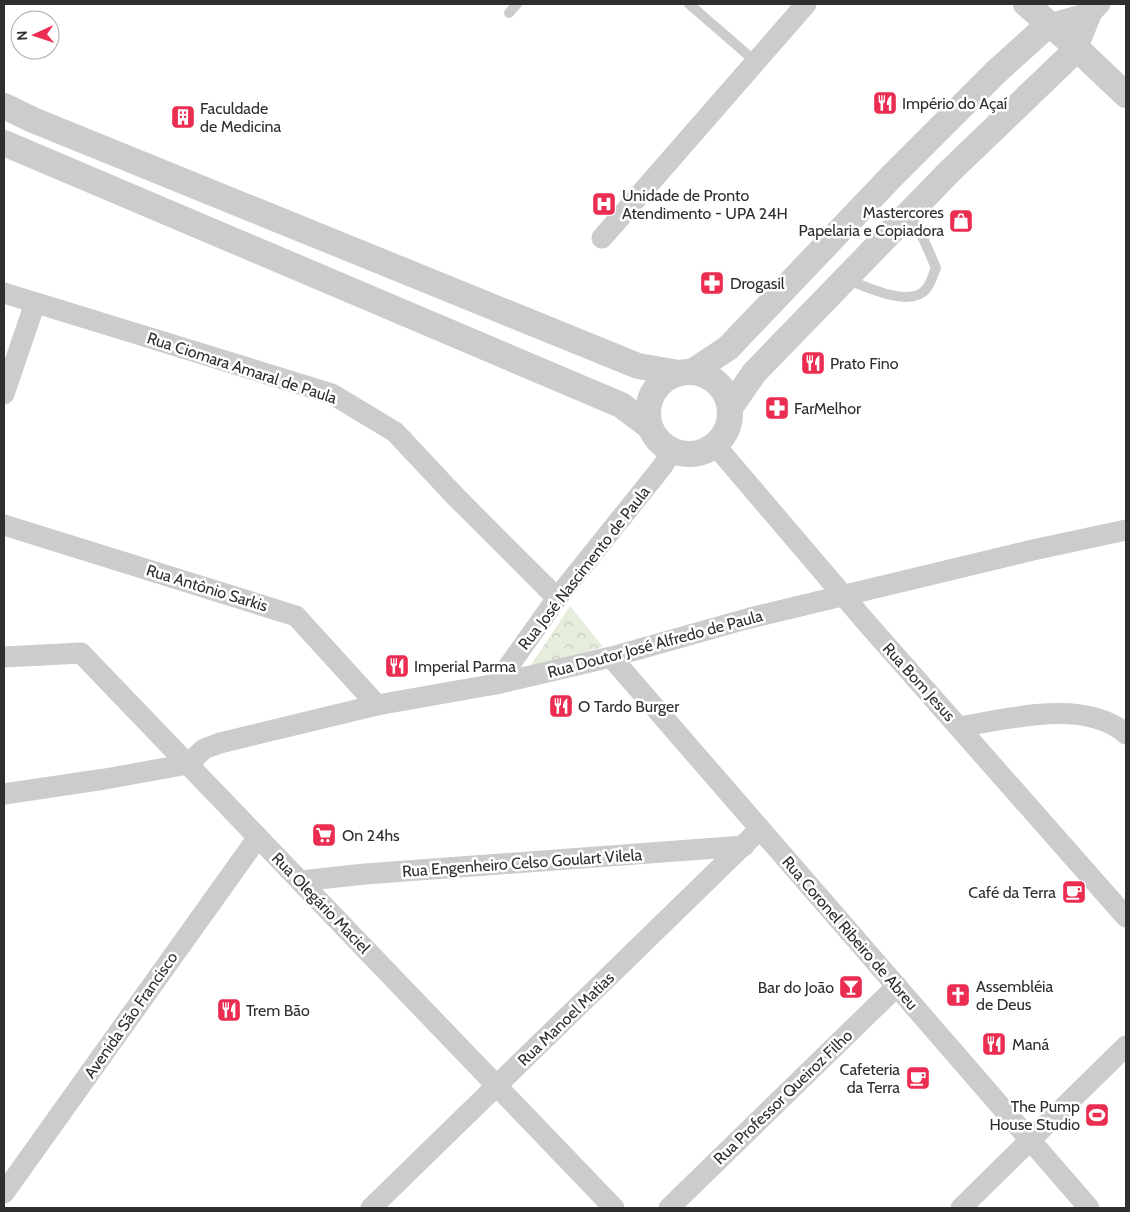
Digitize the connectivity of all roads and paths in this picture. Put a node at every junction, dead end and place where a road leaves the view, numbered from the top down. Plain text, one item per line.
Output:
1 (517, 4) edge
2 (689, 4) edge
3 (806, 4) edge
4 (1026, 4) edge
5 (1096, 8) edge
6 (509, 14) dead end
7 (1049, 24) junction
8 (1078, 49) junction
9 (756, 62) junction
10 (1122, 87) edge
11 (4, 106) edge
12 (4, 143) edge
13 (907, 215) junction
14 (602, 238) dead end
15 (845, 279) junction
16 (4, 293) edge
17 (35, 303) junction
18 (686, 373) junction
19 (4, 394) edge
20 (730, 408) junction
21 (649, 426) junction
22 (715, 445) junction
23 (672, 451) junction
24 (4, 525) edge
25 (1126, 530) edge
26 (844, 596) junction
27 (557, 598) junction
28 (611, 657) junction
29 (4, 658) edge
30 (496, 684) junction
31 (377, 705) junction
32 (959, 727) junction
33 (1126, 734) edge
34 (188, 764) junction
35 (4, 794) edge
36 (760, 829) junction
37 (258, 837) junction
38 (744, 846) junction
39 (300, 881) junction
40 (1126, 917) edge
41 (897, 986) junction
42 (1126, 1046) edge
43 (497, 1086) junction
44 (1030, 1140) junction
45 (4, 1193) edge
46 (370, 1208) edge
47 (614, 1208) edge
48 (668, 1208) edge
49 (961, 1208) edge
50 (1090, 1208) edge

1 - 6 lane
2 - 9 lane
3 - 9 street
4 - 7 street
5 - 7 street
5 - 8 street
7 - 8 street
7 - 18 street
8 - 10 street
8 - 13 street
9 - 14 street
11 - 18 street
12 - 21 street
13 - 15 street
13 - 15 lane
15 - 20 street
16 - 17 street, Rua Ciomara Amaral de Paula
17 - 19 street
17 - 27 street, Rua Ciomara Amaral de Paula
18 - 20 street
18 - 21 street
20 - 22 street
21 - 23 street
22 - 23 street
22 - 26 street, Rua Bom Jesus
23 - 27 street, Rua José Nascimento de Paula
24 - 31 street, Rua Antônio Sarkis
25 - 26 street, Rua Doutor José Alfredo de Paula
26 - 28 street, Rua Doutor José Alfredo de Paula
26 - 32 street, Rua Bom Jesus
27 - 30 street, Rua José Nascimento de Paula
28 - 30 street, Rua Doutor José Alfredo de Paula
28 - 36 street, Rua Coronel Ribeiro de Abreu
29 - 34 street, Rua Olegário Maciel
30 - 31 street, Rua Doutor José Alfredo de Paula
31 - 34 street, Rua Doutor José Alfredo de Paula
32 - 33 street
32 - 40 street, Rua Bom Jesus
34 - 35 street
34 - 37 street, Rua Olegário Maciel
36 - 38 street, Rua Manoel Matias
36 - 41 street, Rua Coronel Ribeiro de Abreu
37 - 39 street, Rua Olegário Maciel
37 - 45 street, Avenida São Francisco
38 - 39 street, Rua Engenheiro Celso Goulart Vilela
38 - 43 street, Rua Manoel Matias
39 - 43 street, Rua Olegário Maciel
41 - 44 street, Rua Coronel Ribeiro de Abreu
41 - 48 street, Rua Professor Queiroz Filho
42 - 44 street
43 - 46 street, Rua Manoel Matias
43 - 47 street, Rua Olegário Maciel
44 - 49 street
44 - 50 street, Rua Coronel Ribeiro de Abreu

